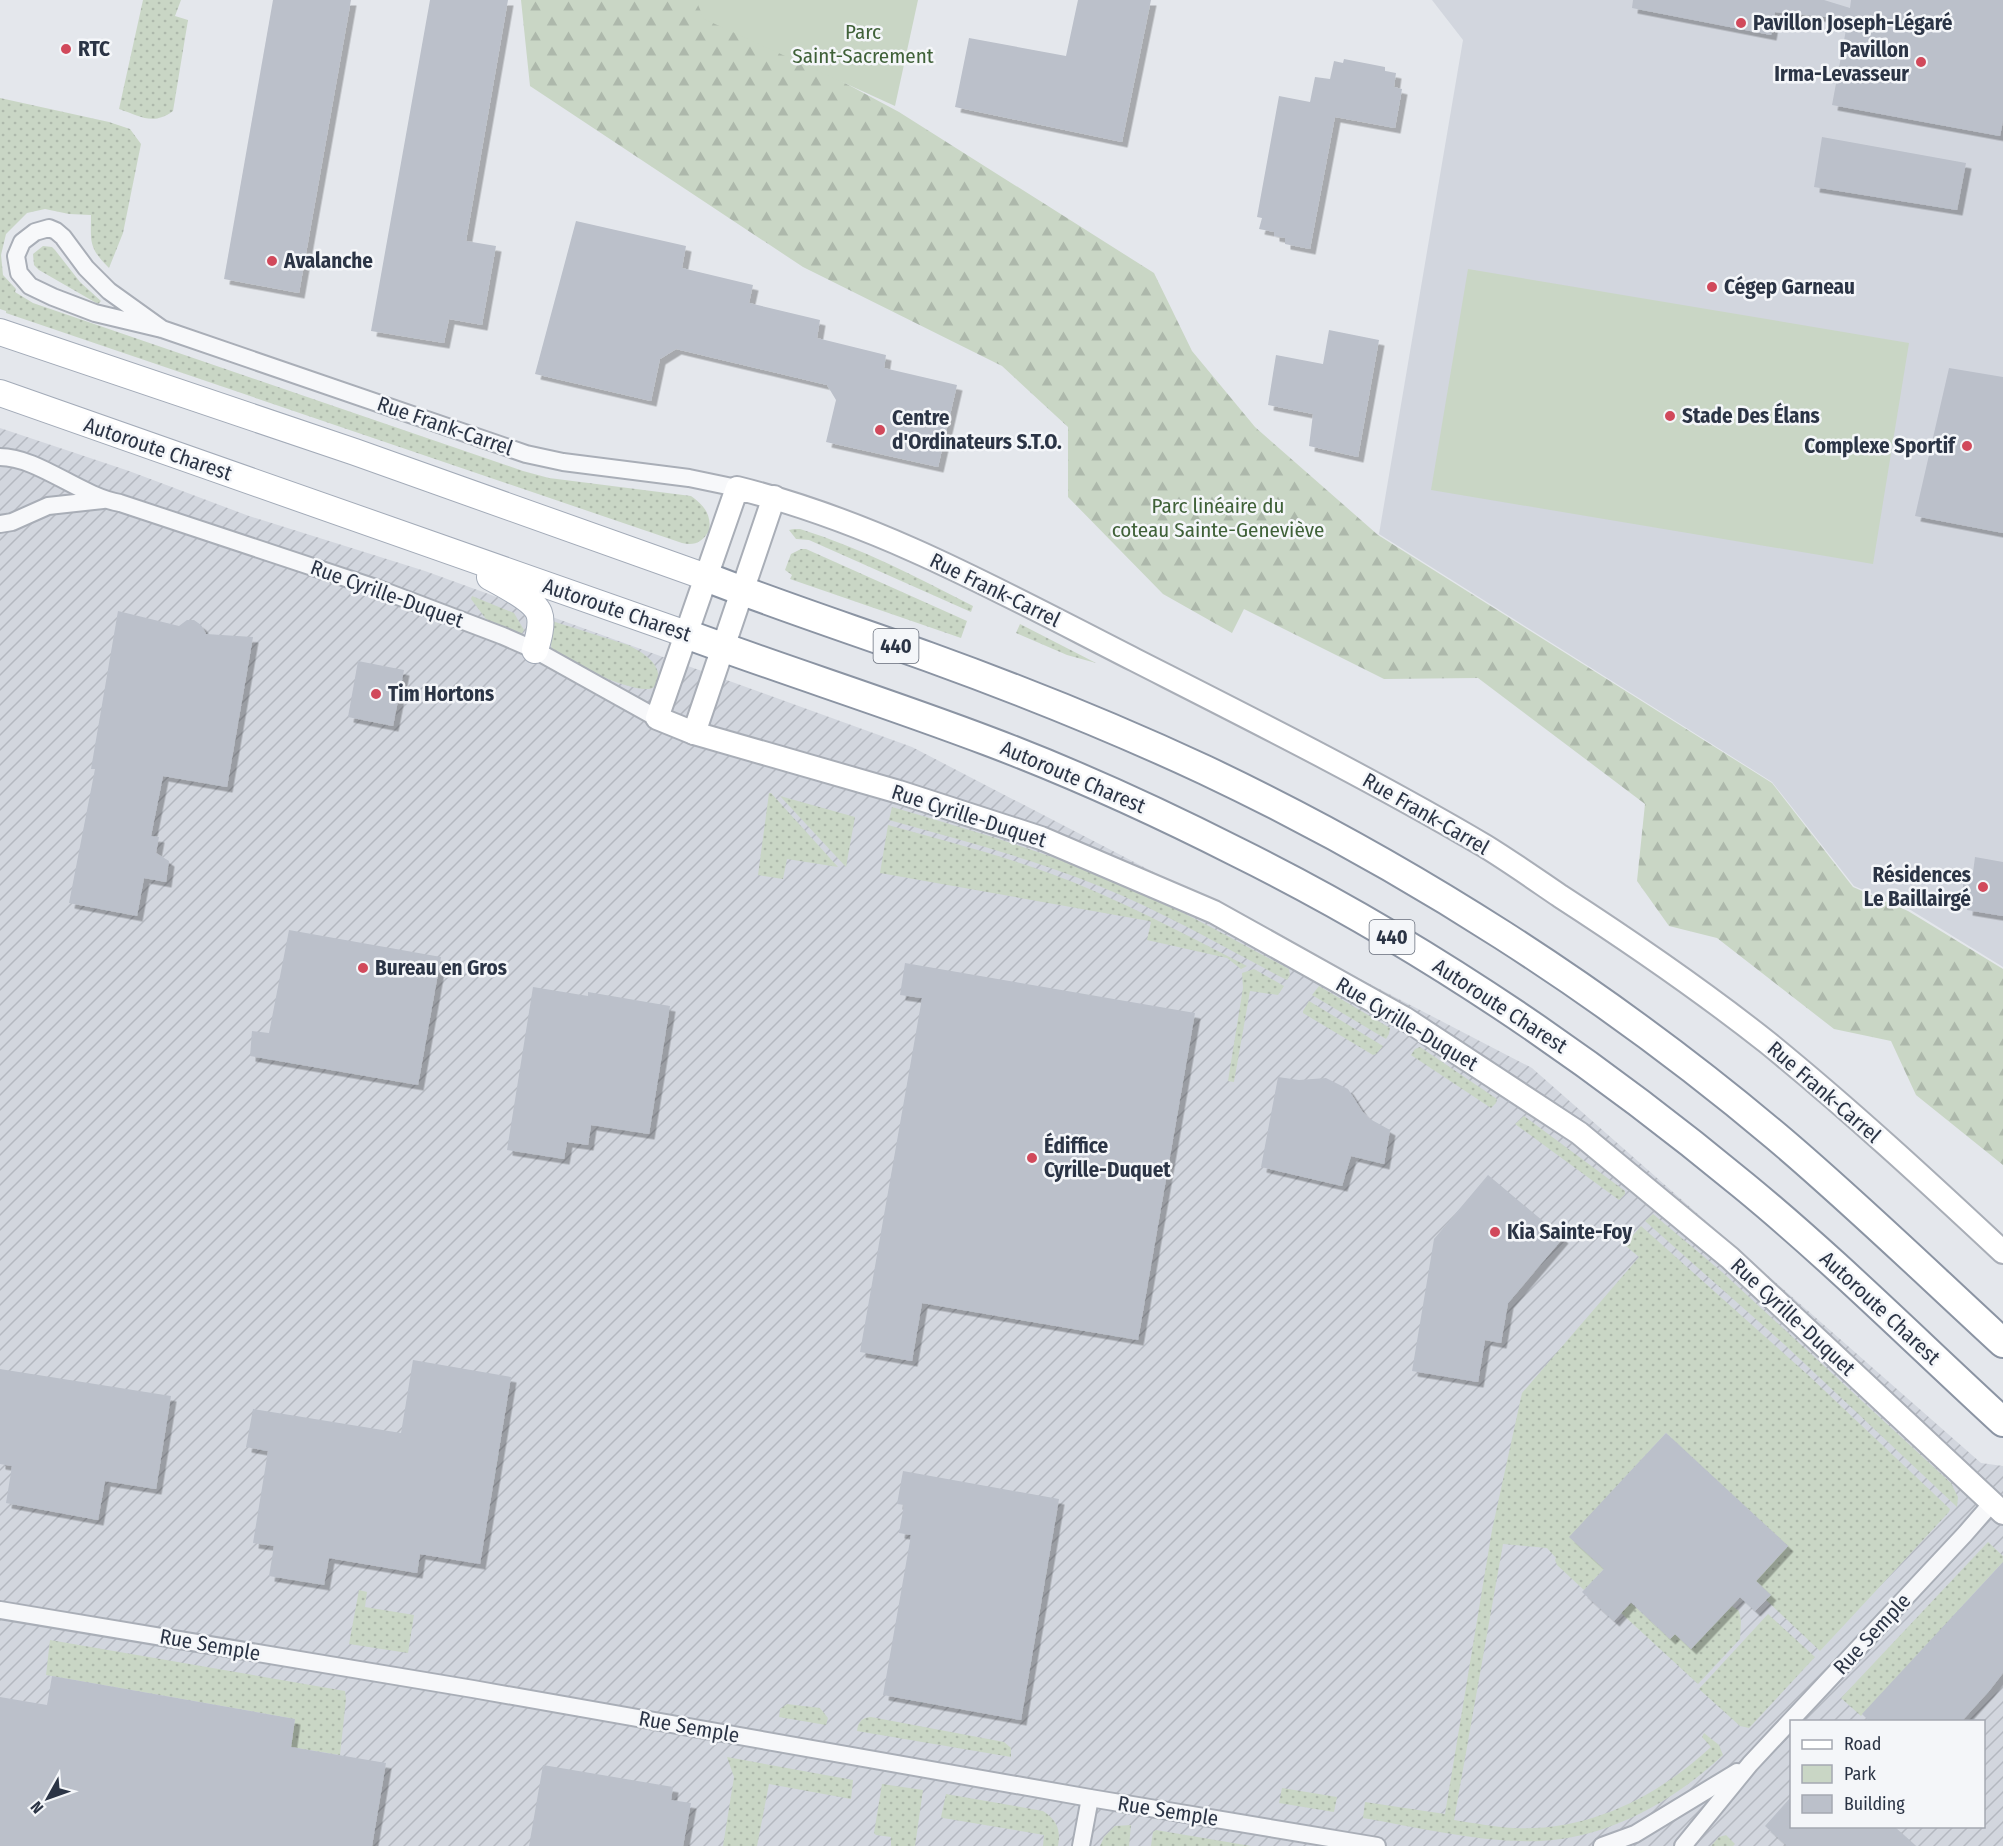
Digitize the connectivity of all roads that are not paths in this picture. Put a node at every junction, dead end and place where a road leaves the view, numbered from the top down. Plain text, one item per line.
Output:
1 (162, 328) junction
2 (0, 332) edge
3 (6, 397) edge
4 (0, 457) edge
5 (737, 488) junction
6 (774, 497) junction
7 (104, 500) junction
8 (0, 524) edge
9 (444, 549) junction
10 (706, 576) junction
11 (742, 591) junction
12 (686, 634) junction
13 (723, 648) junction
14 (536, 650) junction
15 (657, 718) junction
16 (694, 733) junction
17 (2003, 1252) edge
18 (2003, 1343) edge
19 (2003, 1422) edge
20 (1997, 1508) edge
21 (0, 1610) edge
22 (1791, 1720) edge
23 (1790, 1721) edge
24 (1750, 1764) junction
25 (1090, 1798) junction
26 (1082, 1846) edge
27 (1377, 1846) edge
28 (1602, 1846) edge
29 (1683, 1846) edge

1 - 1 street, Rue Frank-Carrel
1 - 5 street, Rue Frank-Carrel
2 - 10 main road
3 - 9 main road, Autoroute Charest
4 - 7 street, Rue Cyrille-Duquet
5 - 6 street, Rue Frank-Carrel
5 - 10 street
6 - 11 street
6 - 17 street, Rue Frank-Carrel
7 - 8 street, Rue Cyrille-Duquet
7 - 14 street, Rue Cyrille-Duquet
9 - 12 main road, Autoroute Charest
9 - 14 main road
10 - 11 highway, 440
10 - 12 street
11 - 13 street
11 - 18 highway, 440
12 - 13 highway, Autoroute Charest / 440
12 - 15 street
13 - 16 street
13 - 19 highway, Autoroute Charest / 440
14 - 15 street, Rue Cyrille-Duquet
15 - 16 street, Rue Cyrille-Duquet
16 - 20 street, Rue Cyrille-Duquet
20 - 22 street, Rue Semple
21 - 25 street, Rue Semple
23 - 24 street, Rue Semple
24 - 28 street, Rue Semple
24 - 29 street, Rue Semple
25 - 26 street
25 - 27 street, Rue Semple

